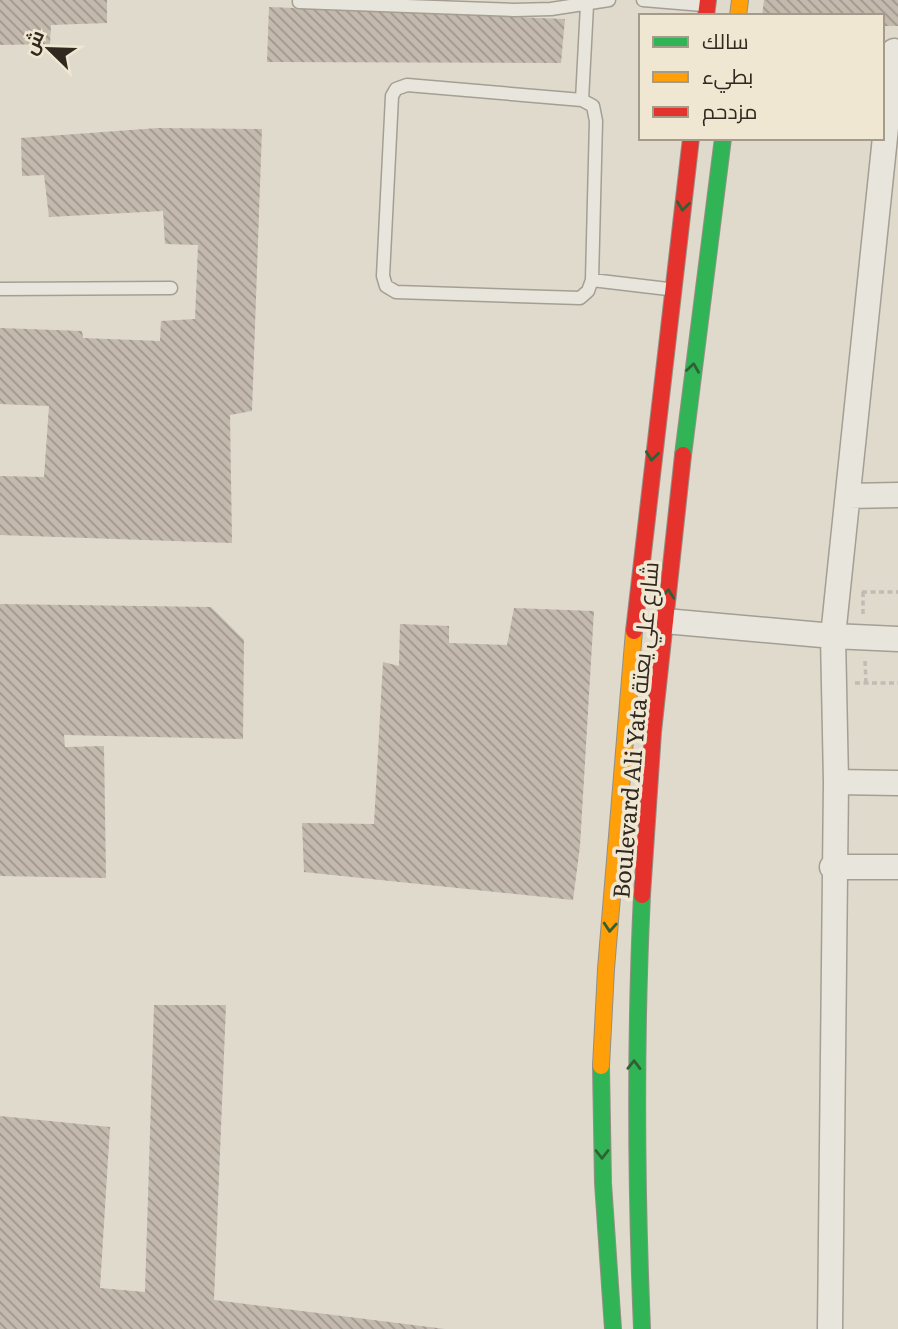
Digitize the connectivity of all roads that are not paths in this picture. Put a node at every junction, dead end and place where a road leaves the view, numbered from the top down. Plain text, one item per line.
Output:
1 (609, 0) edge
2 (643, 0) edge
3 (299, 2) edge
4 (587, 5) junction
5 (707, 7) edge
6 (891, 51) edge
7 (582, 100) junction
8 (884, 123) edge
9 (691, 140) edge
10 (723, 140) edge
11 (882, 140) edge
12 (592, 280) junction
13 (171, 288) dead end
14 (0, 289) edge
15 (673, 290) junction
16 (704, 291) junction
17 (898, 495) edge
18 (848, 496) junction
19 (664, 621) junction
20 (833, 636) junction
21 (898, 639) edge
22 (836, 782) junction
23 (898, 783) edge
24 (832, 867) junction
25 (898, 867) edge
26 (613, 1329) edge
27 (642, 1329) edge
28 (830, 1329) edge

1 - 4 lane
2 - 5 lane
3 - 4 lane
4 - 7 lane
6 - 8 street
7 - 12 lane
7 - 12 lane
9 -> 15 street, Boulevard Ali Yata شارع علي يعتة
10 - 16 street, Boulevard Ali Yata شارع علي يعتة
11 - 18 street
12 - 15 lane
13 - 14 lane
15 - 16 street
15 -> 26 street, Boulevard Ali Yata شارع علي يعتة
19 -> 16 street, Boulevard Ali Yata شارع علي يعتة
17 - 18 street
18 - 20 street
19 - 20 street
27 -> 19 street, Boulevard Ali Yata شارع علي يعتة
20 - 21 street
20 - 22 street
22 - 23 street
22 - 24 street
24 - 25 street
24 - 28 street

